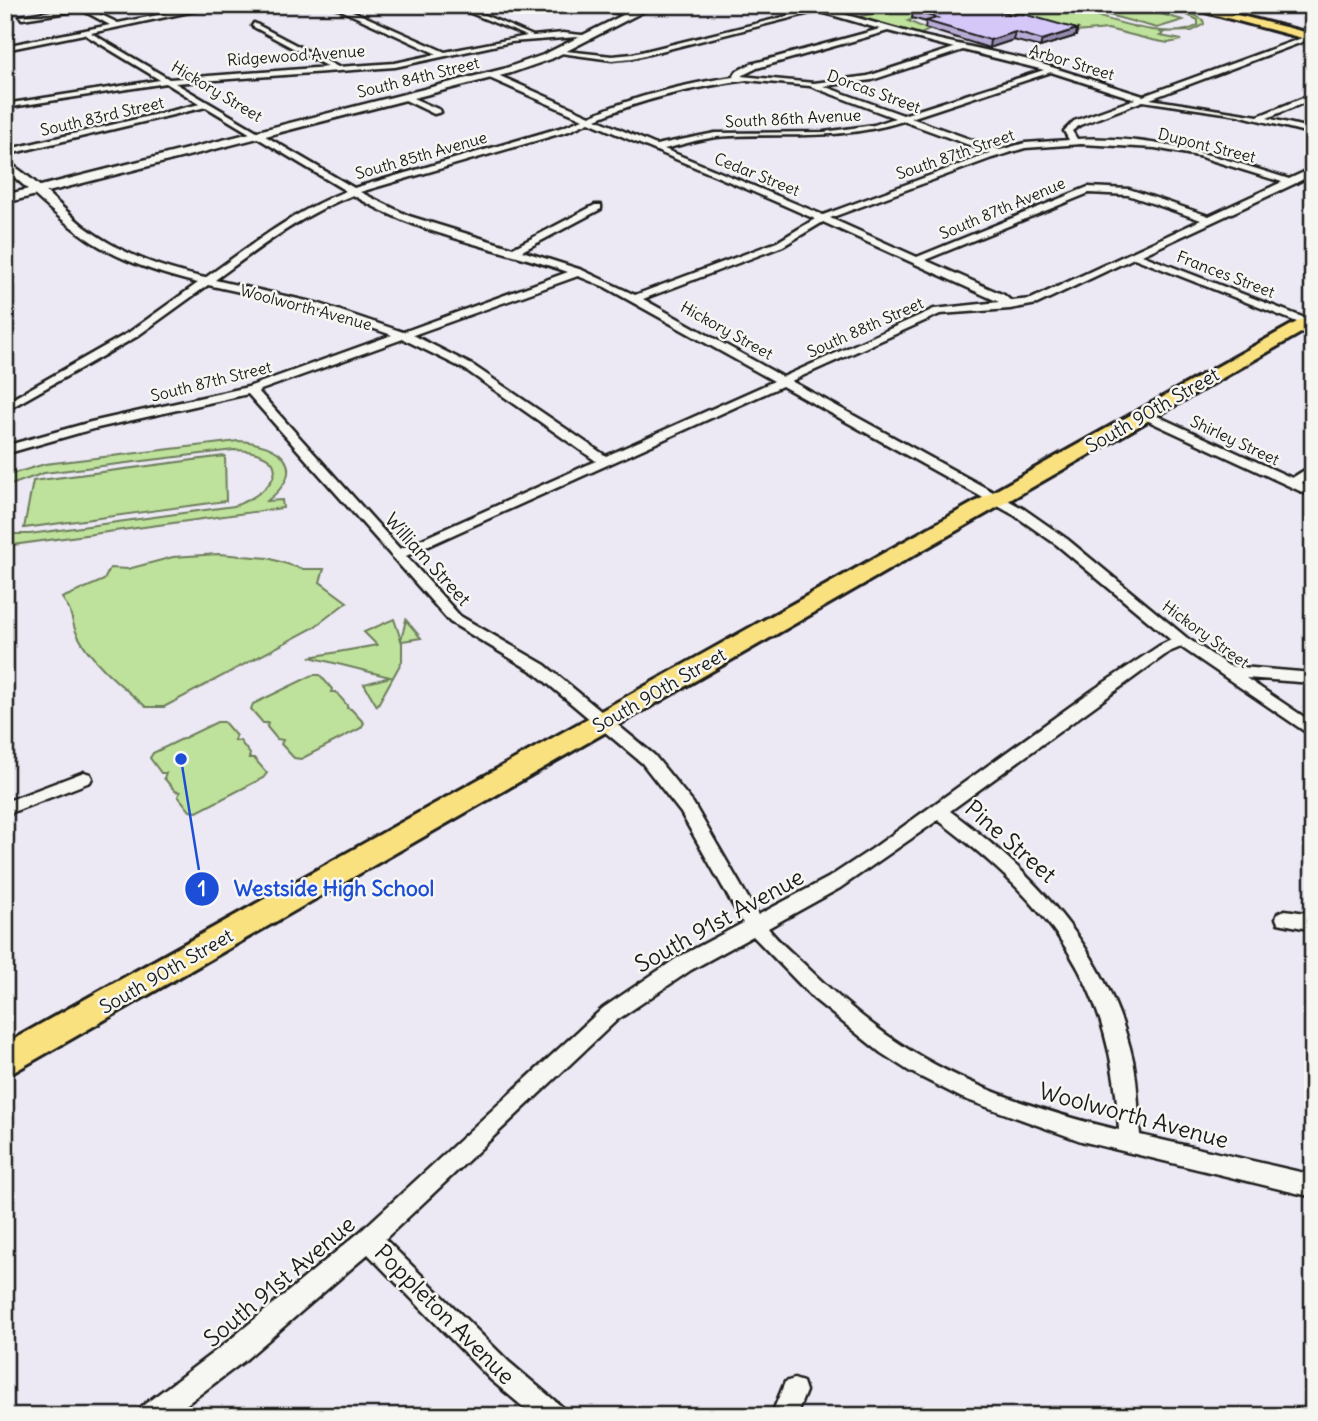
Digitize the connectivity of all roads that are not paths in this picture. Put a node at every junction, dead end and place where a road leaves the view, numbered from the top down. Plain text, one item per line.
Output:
1 (219, 5) edge
2 (333, 5) edge
3 (454, 5) edge
4 (594, 5) edge
5 (651, 5) edge
6 (803, 5) edge
7 (839, 5) edge
8 (1184, 5) edge
9 (1198, 5) edge
10 (205, 6) edge
11 (824, 9) junction
12 (631, 15) junction
13 (22, 17) dead end
14 (254, 25) dead end
15 (117, 26) junction
16 (887, 29) junction
17 (85, 32) junction
18 (588, 36) junction
19 (1312, 36) edge
20 (535, 37) junction
21 (5, 48) edge
22 (961, 48) junction
23 (557, 52) junction
24 (443, 54) junction
25 (335, 68) junction
26 (1051, 70) junction
27 (490, 75) junction
28 (736, 79) junction
29 (167, 81) junction
30 (811, 84) junction
31 (1313, 96) edge
32 (406, 97) junction
33 (1143, 99) junction
34 (206, 105) junction
35 (5, 106) edge
36 (437, 113) dead end
37 (1260, 118) junction
38 (589, 119) junction
39 (905, 119) junction
40 (1313, 132) edge
41 (256, 135) junction
42 (1074, 141) junction
43 (656, 148) junction
44 (5, 153) edge
45 (999, 153) junction
46 (5, 164) edge
47 (1313, 172) edge
48 (1291, 182) junction
49 (37, 191) junction
50 (352, 192) junction
51 (5, 199) edge
52 (598, 207) dead end
53 (823, 218) junction
54 (1210, 220) junction
55 (515, 251) junction
56 (1134, 255) junction
57 (917, 260) junction
58 (578, 272) junction
59 (207, 282) junction
60 (634, 299) junction
61 (1010, 306) junction
62 (1309, 320) edge
63 (402, 335) junction
64 (783, 381) junction
65 (251, 390) junction
66 (5, 408) edge
67 (1144, 414) junction
68 (5, 450) edge
69 (605, 461) junction
70 (1313, 470) edge
71 (1292, 484) junction
72 (1313, 494) edge
73 (996, 499) junction
74 (399, 554) junction
75 (1182, 641) junction
76 (1225, 670) junction
77 (1313, 678) edge
78 (605, 721) junction
79 (1313, 731) edge
80 (84, 778) dead end
81 (5, 809) edge
82 (938, 811) junction
83 (1285, 918) dead end
84 (1313, 922) edge
85 (756, 926) junction
86 (5, 1062) edge
87 (1130, 1143) junction
88 (1313, 1186) edge
89 (369, 1239) junction
90 (794, 1391) dead end
91 (150, 1416) edge
92 (553, 1416) edge
93 (783, 1416) edge

1 - 10 street
2 - 24 street
3 - 20 street
4 - 12 street
5 - 12 main road, Ridgewood Avenue
6 - 11 street, Arbor Street
7 - 11 street, South 84th Street
8 - 19 main road
9 - 19 main road
10 - 15 street
11 - 16 street, Arbor Street
11 - 23 street, South 84th Street
12 - 18 main road, Ridgewood Avenue
13 - 15 street
14 - 25 street
15 - 17 street
16 - 22 street, Arbor Street
16 - 28 street, South 85th Avenue
17 - 21 street
17 - 29 street, Hickory Street
18 - 20 street, Ridgewood Avenue
18 - 23 main road, Ridgewood Avenue
19 - 33 street
20 - 24 street, Ridgewood Avenue
22 - 26 street, Arbor Street
22 - 30 street
23 - 27 main road, South 84th Street
24 - 25 street, Ridgewood Avenue
25 - 29 street, Ridgewood Avenue
26 - 33 street, Arbor Street
26 - 39 street, South 86th Avenue
27 - 32 main road, South 84th Street
27 - 38 street, Cedar Street
28 - 30 street, Dorcas Street
28 - 38 street, South 85th Avenue
29 - 34 street, Hickory Street
29 - 35 street, Ridgewood Avenue
30 - 39 street, Dorcas Street
31 - 37 street
32 - 36 street
32 - 41 main road, South 84th Street
33 - 37 street, Arbor Street
33 - 42 street
34 - 41 street, Hickory Street
34 - 44 street, South 83rd Street
37 - 40 street, Arbor Street
38 - 43 street, Cedar Street
38 - 50 street, South 85th Avenue
39 - 43 street, South 86th Avenue
39 - 45 street, Dorcas Street
41 - 49 main road, South 84th Street
41 - 50 street, Hickory Street
42 - 45 street, South 87th Street
42 - 48 street, Dupont Street
43 - 53 street, Cedar Street
45 - 53 street, South 87th Street
46 - 49 street, Woolworth Avenue
47 - 48 street, South 88th Street
48 - 54 street, South 88th Street
49 - 51 main road, South 84th Street
49 - 59 street, Woolworth Avenue
50 - 55 street, Hickory Street
50 - 59 street, South 85th Avenue
52 - 55 street
53 - 57 street, Cedar Street
53 - 60 street, South 87th Street
54 - 56 street, South 88th Street
54 - 57 street, South 87th Avenue
55 - 58 street, Hickory Street
56 - 61 street, South 88th Street
56 - 62 street, Frances Street
57 - 61 street, Cedar Street
58 - 60 street, Hickory Street
58 - 63 street, South 87th Street
59 - 63 street, Woolworth Avenue
59 - 66 street, South 85th Avenue
60 - 64 street, Hickory Street
61 - 64 street, South 88th Street
62 - 67 main road, South 90th Street
63 - 65 street, South 87th Street
63 - 69 street, Woolworth Avenue
64 - 69 street, South 88th Street
64 - 73 street, Hickory Street
65 - 68 street, South 87th Street
65 - 74 street, William Street
67 - 71 street, Shirley Street
67 - 73 main road, South 90th Street
69 - 74 street, South 88th Street
70 - 71 street
71 - 72 street, Shirley Street
73 - 75 street, Hickory Street
73 - 78 main road, South 90th Street
74 - 78 street, William Street
75 - 76 street, Hickory Street
75 - 82 street, South 91st Avenue
76 - 77 street
76 - 79 street, Hickory Street
78 - 85 street, Woolworth Avenue
78 - 86 main road, South 90th Street
80 - 81 street
82 - 85 street, South 91st Avenue
82 - 87 street, Pine Street
83 - 84 street
85 - 87 street, Woolworth Avenue
85 - 89 street, South 91st Avenue
87 - 88 street, Woolworth Avenue
89 - 91 street, South 91st Avenue
89 - 92 street, Poppleton Avenue
90 - 93 street

